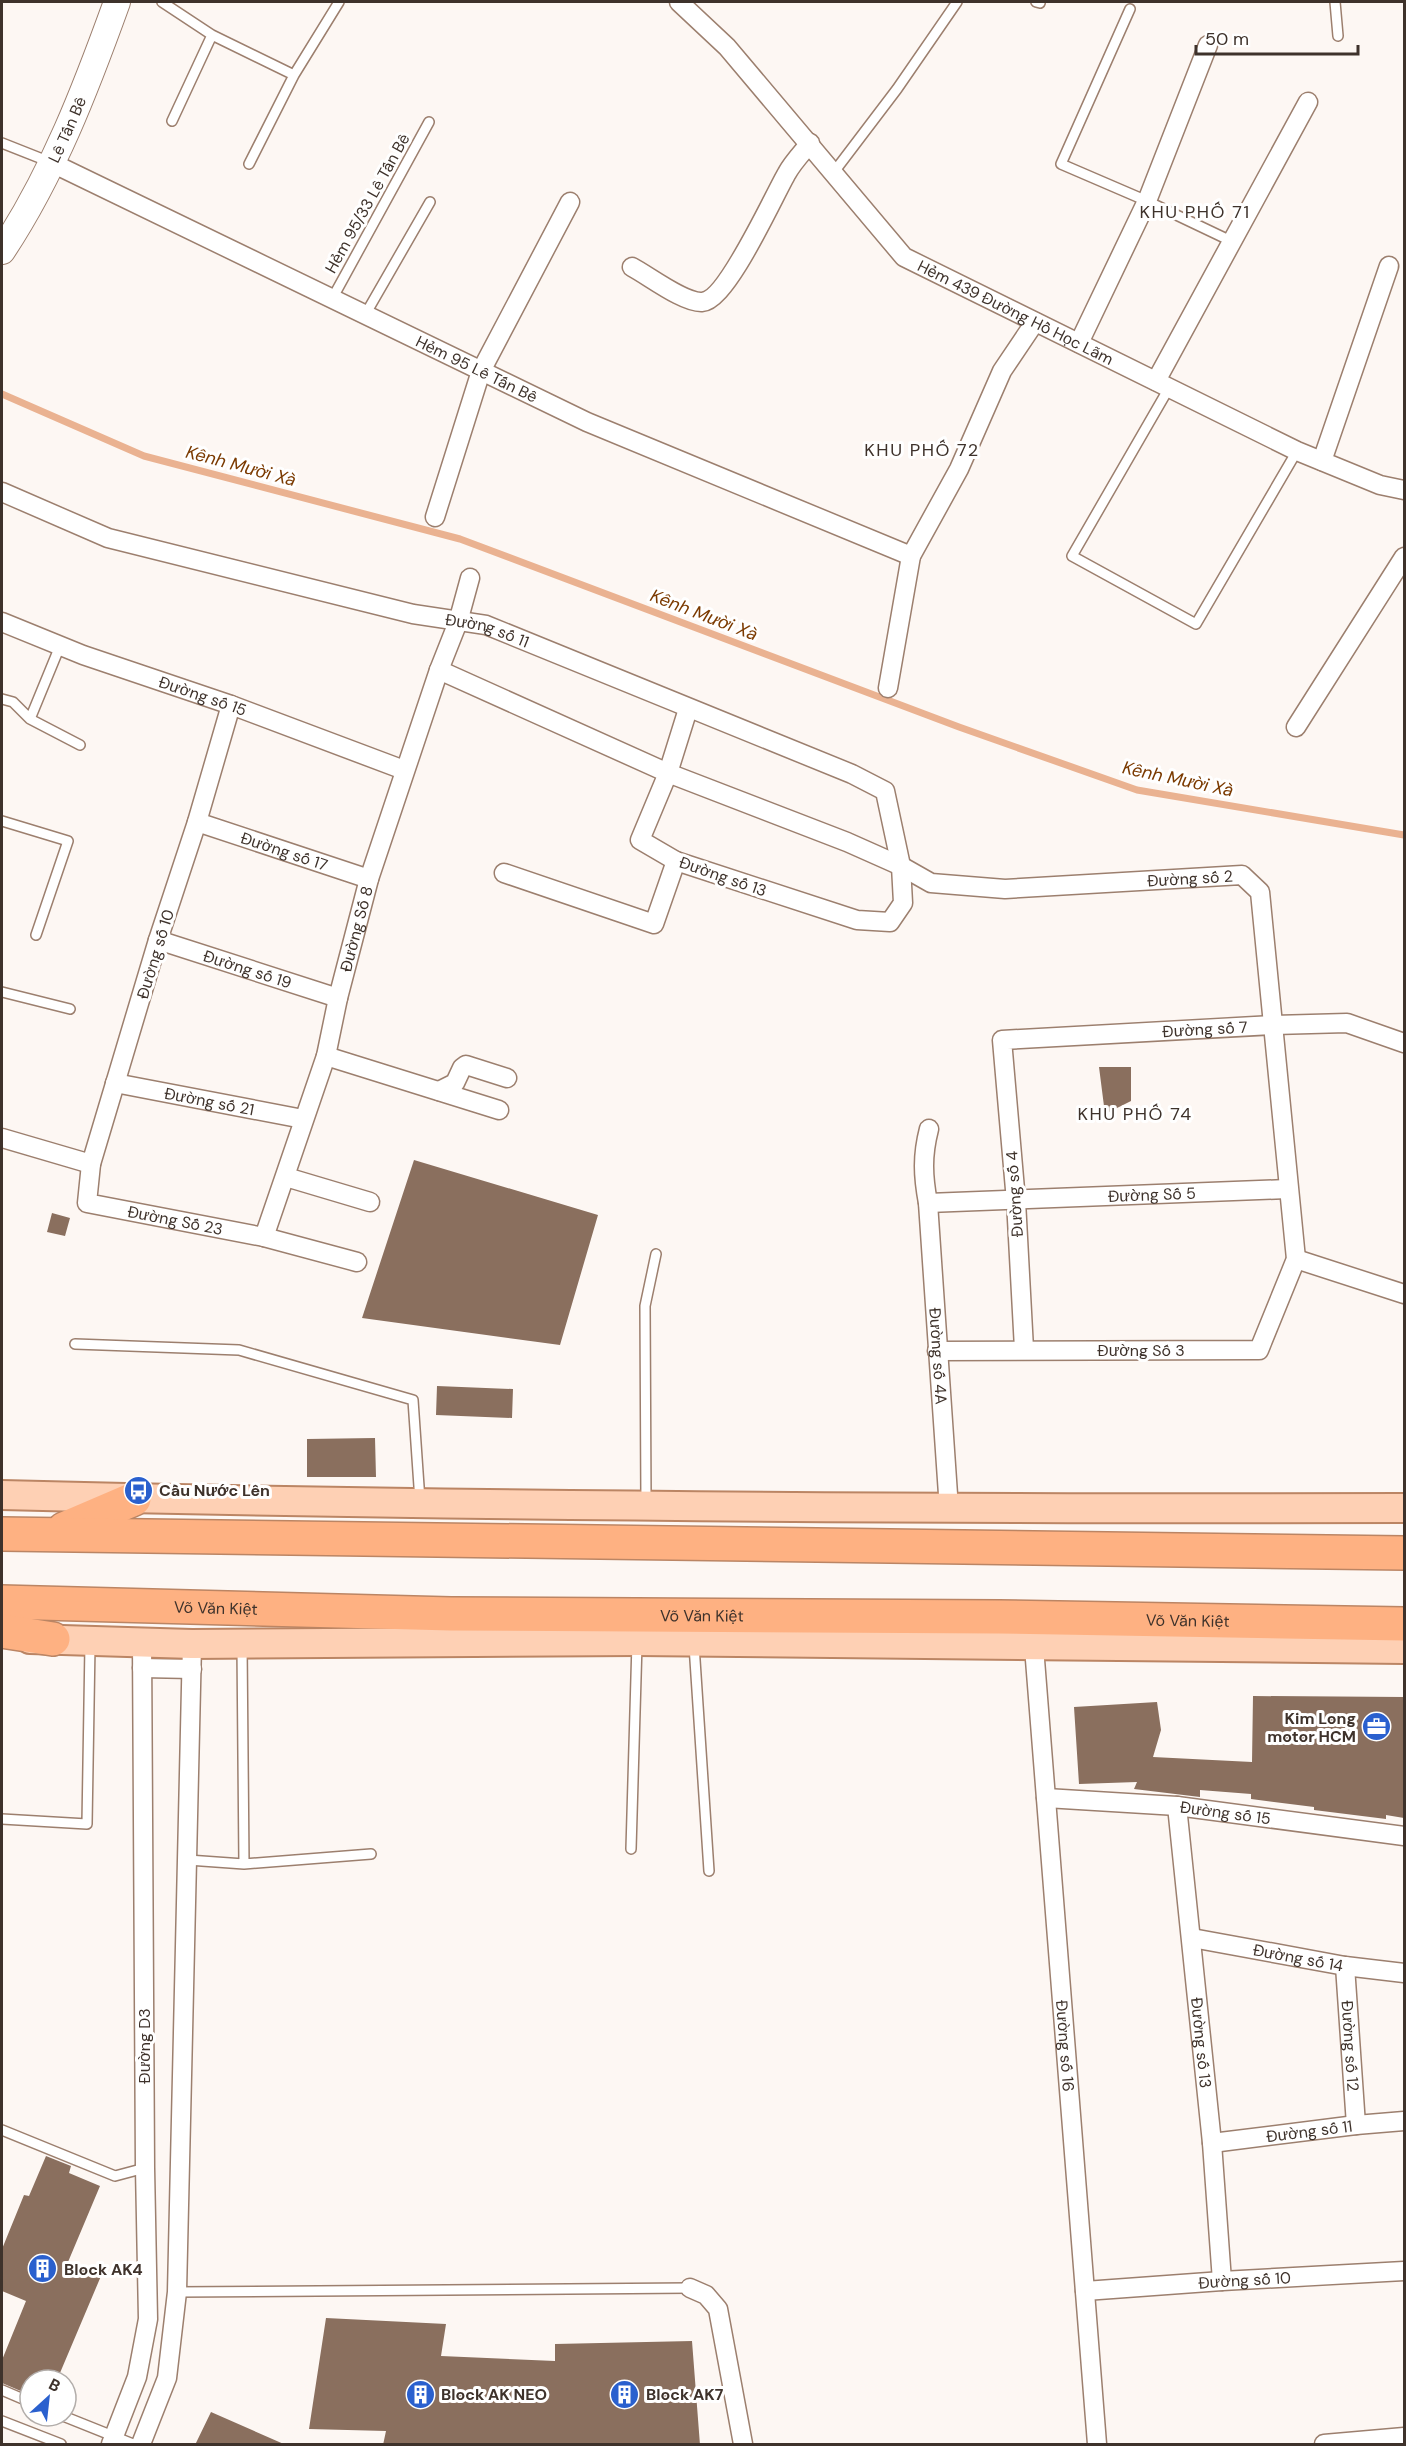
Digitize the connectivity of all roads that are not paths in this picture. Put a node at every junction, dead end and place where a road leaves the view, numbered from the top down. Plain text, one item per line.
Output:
1 (117, 2) edge
2 (162, 2) edge
3 (339, 2) edge
4 (679, 2) edge
5 (957, 2) edge
6 (1335, 2) edge
7 (1130, 9) dead end
8 (212, 35) junction
9 (1338, 36) dead end
10 (1208, 45) dead end
11 (294, 75) junction
12 (1308, 102) dead end
13 (172, 121) dead end
14 (429, 122) dead end
15 (2, 143) edge
16 (810, 143) junction
17 (52, 163) junction
18 (249, 164) dead end
19 (834, 172) junction
20 (1147, 201) junction
21 (430, 202) dead end
22 (570, 202) dead end
23 (1231, 241) junction
24 (2, 252) edge
25 (632, 267) dead end
26 (1389, 267) dead end
27 (332, 299) junction
28 (365, 315) junction
29 (1035, 322) junction
30 (1079, 343) junction
31 (481, 371) junction
32 (1163, 385) junction
33 (1297, 451) junction
34 (1322, 461) junction
35 (1404, 490) edge
36 (2, 492) edge
37 (435, 517) dead end
38 (911, 556) junction
39 (1404, 557) edge
40 (470, 578) dead end
41 (2, 621) edge
42 (458, 622) junction
43 (60, 646) junction
44 (439, 670) junction
45 (888, 688) dead end
46 (2, 699) edge
47 (231, 705) junction
48 (688, 709) junction
49 (30, 719) junction
50 (1296, 727) dead end
51 (80, 746) dead end
52 (404, 770) junction
53 (668, 773) junction
54 (2, 821) edge
55 (198, 822) junction
56 (676, 861) junction
57 (901, 866) junction
58 (504, 873) dead end
59 (369, 879) junction
60 (36, 935) dead end
61 (158, 940) junction
62 (2, 992) edge
63 (338, 998) junction
64 (70, 1009) dead end
65 (1274, 1025) junction
66 (1002, 1040) joint
67 (1404, 1043) edge
68 (326, 1056) junction
69 (507, 1078) dead end
70 (115, 1083) junction
71 (439, 1091) junction
72 (499, 1110) dead end
73 (303, 1119) junction
74 (929, 1129) dead end
75 (2, 1138) edge
76 (91, 1164) junction
77 (286, 1178) junction
78 (1287, 1189) junction
79 (1016, 1201) junction
80 (370, 1202) dead end
81 (87, 1203) joint
82 (928, 1203) junction
83 (264, 1236) junction
84 (656, 1254) dead end
85 (1296, 1259) junction
86 (357, 1262) dead end
87 (1404, 1294) edge
88 (75, 1344) dead end
89 (1024, 1349) junction
90 (1259, 1350) joint
91 (937, 1351) junction
92 (2, 1495) edge
93 (134, 1498) junction
94 (420, 1504) junction
95 (646, 1505) junction
96 (1404, 1508) edge
97 (949, 1509) junction
98 (54, 1533) junction
99 (2, 1534) edge
100 (1404, 1553) edge
101 (2, 1602) edge
102 (1404, 1624) edge
103 (2, 1631) edge
104 (2, 1639) edge
105 (53, 1640) junction
106 (90, 1641) junction
107 (637, 1641) junction
108 (694, 1642) junction
109 (242, 1644) junction
110 (1034, 1647) junction
111 (1404, 1649) edge
112 (142, 1655) junction
113 (192, 1657) junction
114 (1046, 1798) junction
115 (1177, 1806) junction
116 (2, 1819) edge
117 (1404, 1836) edge
118 (632, 1849) dead end
119 (370, 1854) dead end
120 (188, 1860) junction
121 (244, 1864) junction
122 (709, 1871) dead end
123 (1192, 1938) junction
124 (1345, 1966) junction
125 (1404, 1973) edge
126 (1404, 2121) edge
127 (1356, 2125) junction
128 (2, 2130) edge
129 (1212, 2143) junction
130 (145, 2168) junction
131 (1404, 2271) edge
132 (1222, 2281) junction
133 (690, 2288) joint
134 (177, 2292) junction
135 (1085, 2292) junction
136 (2, 2390) edge
137 (18, 2397) edge
138 (2, 2421) edge
139 (78, 2424) edge
140 (1404, 2437) edge
141 (112, 2441) edge
142 (61, 2445) edge
143 (133, 2445) edge
144 (141, 2445) edge
145 (742, 2445) edge
146 (1098, 2445) edge
147 (1324, 2445) edge

1 - 17 street, Lê Tấn Bê
2 - 8 lane
3 - 11 lane
4 - 16 street, Hẻm 439 Đường Hồ Học Lãm
5 - 19 lane
6 - 9 lane
7 - 20 lane
8 - 11 lane
8 - 13 lane
10 - 20 street
11 - 18 lane
12 - 23 street
14 - 27 lane, Hẻm 95/33 Lê Tấn Bê
15 - 17 lane
16 - 19 street, Hẻm 439 Đường Hồ Học Lãm
16 - 25 street
17 - 24 street, Lê Tấn Bê
17 - 27 street, Hẻm 95 Lê Tấn Bê
19 - 29 street, Hẻm 439 Đường Hồ Học Lãm
20 - 23 lane
20 - 30 street
21 - 28 lane
22 - 31 street
23 - 32 street
26 - 34 street
27 - 28 street, Hẻm 95 Lê Tấn Bê
28 - 31 street, Hẻm 95 Lê Tấn Bê
29 - 30 street, Hẻm 439 Đường Hồ Học Lãm
29 - 38 street
30 - 32 street, Hẻm 439 Đường Hồ Học Lãm
31 - 37 street
31 - 38 street, Hẻm 95 Lê Tấn Bê
32 - 33 street, Hẻm 439 Đường Hồ Học Lãm
32 - 33 lane
33 - 34 street, Hẻm 439 Đường Hồ Học Lãm
34 - 35 street, Hẻm 439 Đường Hồ Học Lãm
36 - 42 street, Đường số 11
38 - 45 street
39 - 50 street
40 - 42 street, Đường Số 8
41 - 43 street, Đường số 15
42 - 44 street, Đường Số 8
42 - 48 street, Đường số 11
43 - 47 street, Đường số 15
43 - 49 lane
44 - 52 street, Đường Số 8
44 - 53 street
46 - 49 lane
47 - 52 street, Đường số 15
47 - 55 street, Đường số 10
48 - 53 street
48 - 57 street, Đường số 11
49 - 51 lane
52 - 59 street, Đường Số 8
53 - 56 street, Đường số 13
53 - 57 street, Đường số 2
54 - 60 lane
55 - 59 street, Đường số 17
55 - 61 street, Đường số 10
56 - 57 street, Đường số 13
56 - 58 street
57 - 65 street, Đường số 2
59 - 63 street, Đường Số 8
61 - 63 street, Đường số 19
61 - 70 street, Đường số 10
62 - 64 lane
63 - 68 street, Đường Số 8
65 - 66 street, Đường số 7
65 - 67 street, Đường số 7
65 - 78 street, Đường số 2
66 - 79 street, Đường số 4
68 - 71 street
68 - 73 street, Đường Số 8
69 - 71 street
70 - 73 street, Đường số 21
70 - 76 street, Đường số 10
71 - 72 street
73 - 77 street, Đường Số 8
74 - 82 street, Đường số 4A
75 - 76 street
76 - 81 street, Đường số 10
77 - 80 street
77 - 83 street, Đường Số 8
78 - 79 street, Đường Số 5
78 - 85 street, Đường số 2
79 - 82 street, Đường Số 5
79 - 89 street, Đường số 4
81 - 83 street, Đường Số 23
82 - 91 street, Đường số 4A
83 - 86 street, Đường Số 23
84 - 95 lane
85 - 87 street
85 - 90 street, Đường số 2
88 - 94 lane
89 - 90 street, Đường Số 3
89 - 91 street, Đường Số 3
91 - 97 street, Đường số 4A
92 - 93 main road
93 - 94 main road
93 - 98 highway
94 - 95 main road
95 - 97 main road
96 - 97 main road
98 - 99 highway
98 - 100 highway
101 - 102 highway, Võ Văn Kiệt
103 - 105 highway
104 - 105 main road, Võ Văn Kiệt
105 - 106 main road, Võ Văn Kiệt
106 - 112 main road, Võ Văn Kiệt
106 - 116 lane
107 - 108 main road, Võ Văn Kiệt
107 - 109 main road, Võ Văn Kiệt
107 - 118 lane
108 - 110 main road, Võ Văn Kiệt
108 - 122 lane
109 - 113 main road, Võ Văn Kiệt
109 - 121 lane
110 - 111 main road, Võ Văn Kiệt
110 - 114 street, Đường số 16
112 - 113 main road, Võ Văn Kiệt
112 - 130 street, Đường D3
113 - 120 street
114 - 115 street, Đường số 15
114 - 135 street, Đường số 16
115 - 117 street, Đường số 15
115 - 123 street, Đường số 13
119 - 121 lane
120 - 121 lane
120 - 134 street
123 - 124 street, Đường số 14
123 - 129 street, Đường số 13
124 - 125 street, Đường số 14
124 - 127 street, Đường số 12
126 - 127 street, Đường số 11
127 - 129 street, Đường số 11
128 - 130 lane
129 - 132 street, Đường số 13
130 - 141 street, Đường D3
131 - 132 street, Đường số 10
132 - 135 street, Đường số 10
133 - 134 lane
133 - 145 street
134 - 144 street
135 - 146 street, Đường số 16
136 - 137 lane
138 - 142 lane
139 - 141 lane
140 - 147 street
141 - 143 lane

